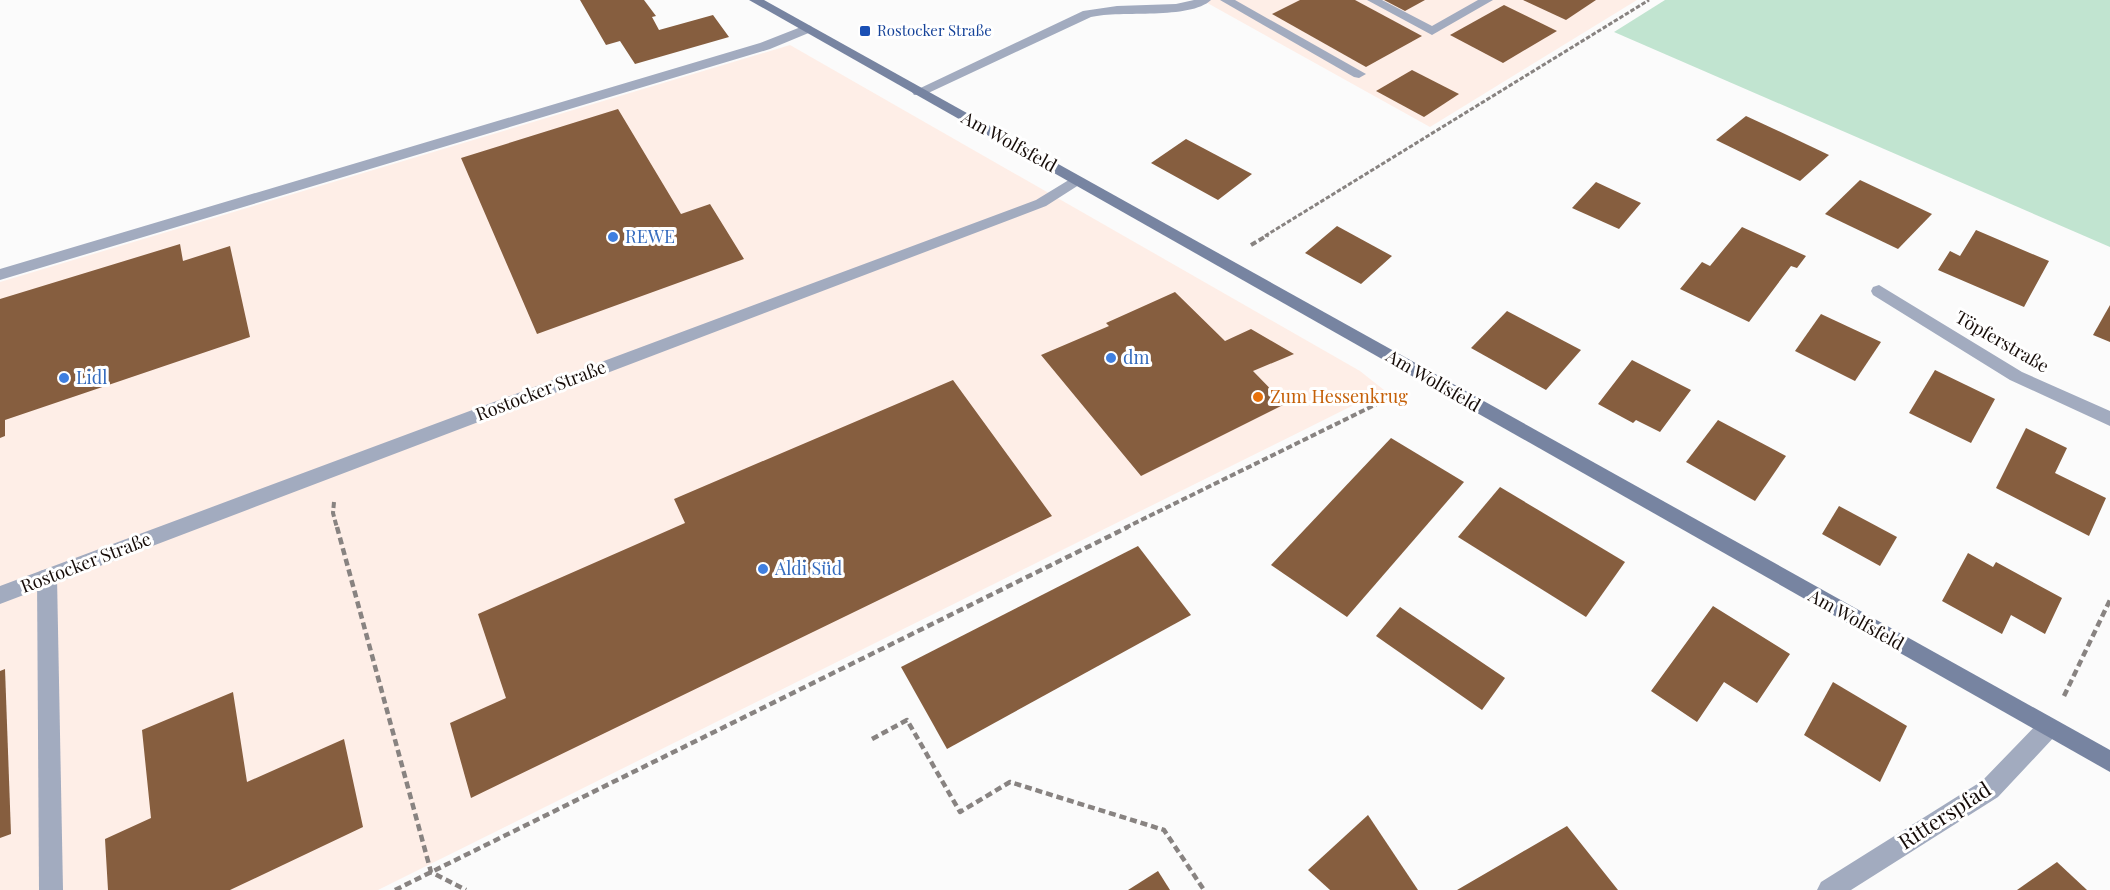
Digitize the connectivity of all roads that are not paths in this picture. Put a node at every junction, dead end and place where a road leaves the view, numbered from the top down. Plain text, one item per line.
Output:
1 (755, 0) edge
2 (1205, 0) edge
3 (1226, 0) edge
4 (1373, 0) edge
5 (1487, 0) edge
6 (806, 29) junction
7 (1359, 74) dead end
8 (919, 92) junction
9 (1077, 180) junction
10 (0, 275) edge
11 (1879, 291) dead end
12 (2110, 419) edge
13 (47, 577) junction
14 (0, 595) edge
15 (2048, 728) junction
16 (2110, 762) edge
17 (51, 890) edge
18 (1829, 890) edge

1 - 6 street, Am Wolfsfeld
2 - 8 street
3 - 7 street
4 - 5 street
6 - 8 street, Am Wolfsfeld
6 - 10 street
8 - 9 street, Am Wolfsfeld
9 - 13 street, Rostocker Straße
9 - 15 street, Am Wolfsfeld
11 - 12 street, Töpferstraße
13 - 14 street, Rostocker Straße
13 - 17 street
15 - 16 street, Am Wolfsfeld
15 - 18 street, Ritterspfad

